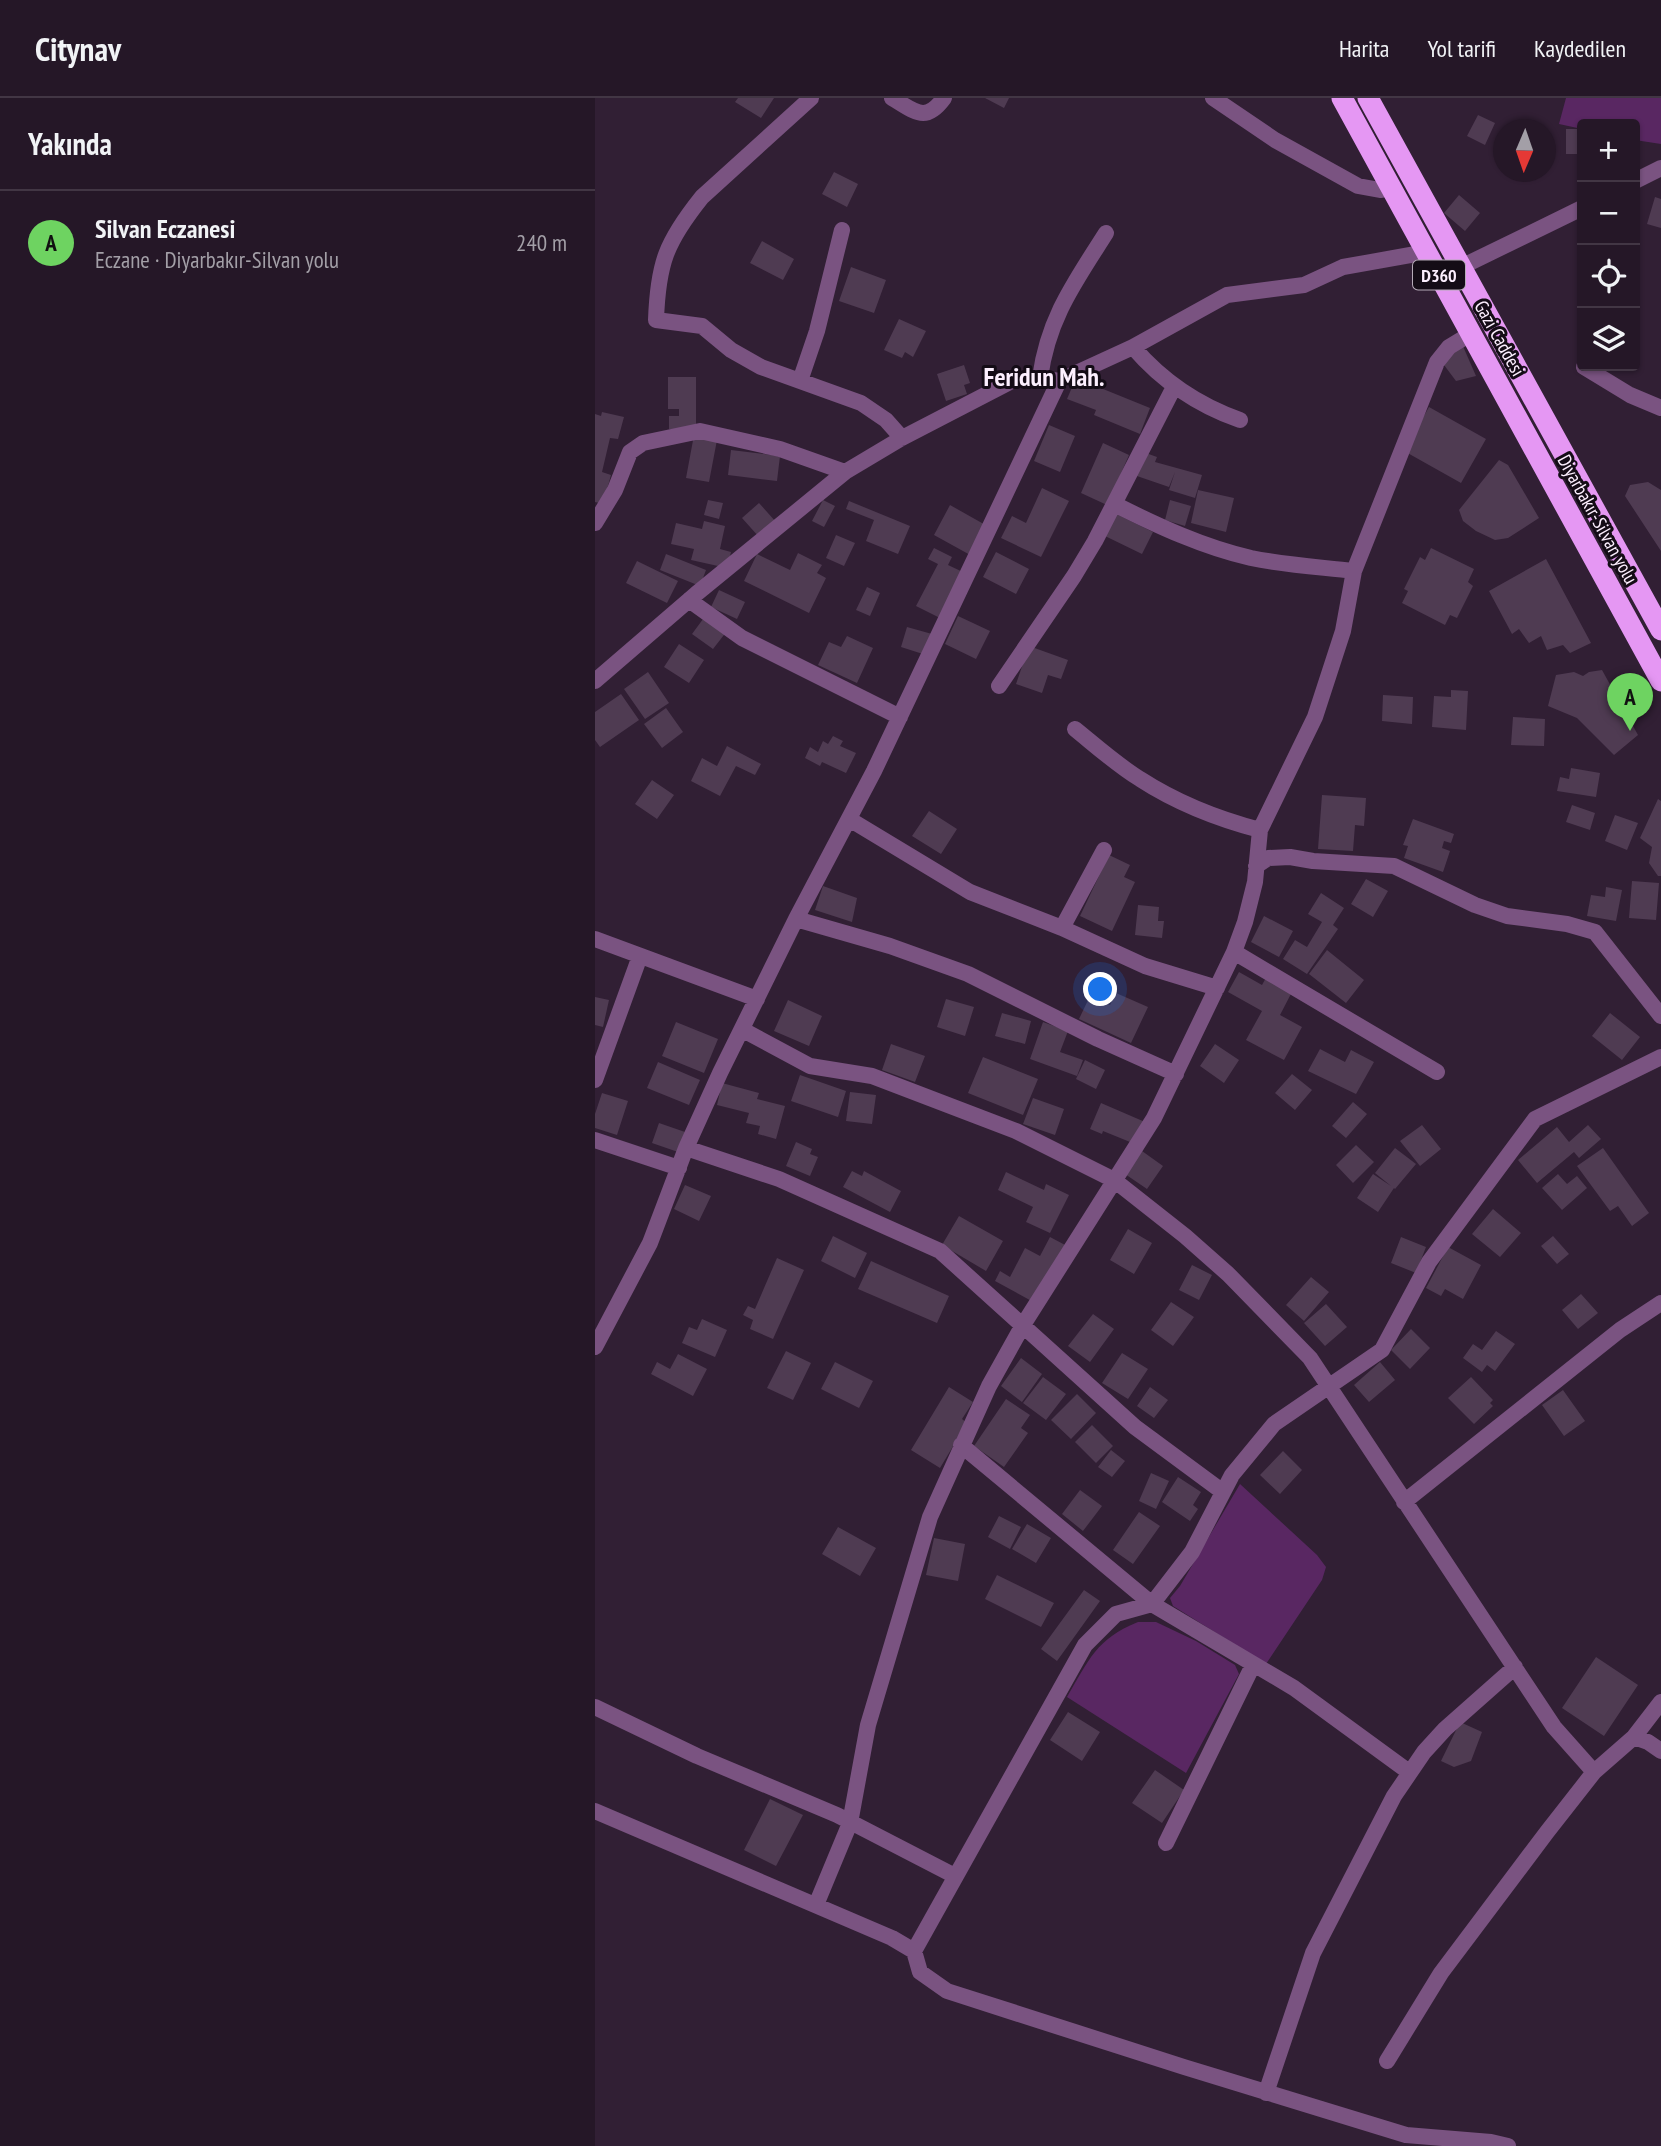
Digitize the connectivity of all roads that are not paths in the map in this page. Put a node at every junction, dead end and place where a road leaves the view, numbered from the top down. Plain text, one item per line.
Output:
1 (811, 98) edge
2 (892, 98) edge
3 (944, 98) edge
4 (1213, 98) edge
5 (1342, 98) edge
6 (1368, 98) edge
7 (1661, 168) edge
8 (1640, 178) edge
9 (1392, 188) junction
10 (1577, 210) edge
11 (842, 230) dead end
12 (1106, 233) dead end
13 (1427, 252) junction
14 (1461, 267) junction
15 (1472, 333) junction
16 (1133, 347) junction
17 (1591, 371) edge
18 (1039, 378) junction
19 (800, 381) junction
20 (1059, 381) junction
21 (1174, 387) junction
22 (1661, 408) edge
23 (1240, 420) dead end
24 (902, 438) junction
25 (1554, 439) joint
26 (1535, 452) joint
27 (845, 472) junction
28 (1114, 504) junction
29 (595, 523) edge
30 (1354, 572) junction
31 (689, 600) junction
32 (1661, 630) edge
33 (595, 681) edge
34 (1661, 681) edge
35 (999, 686) dead end
36 (900, 717) junction
37 (1075, 729) dead end
38 (849, 819) junction
39 (1260, 830) junction
40 (1104, 849) dead end
41 (1256, 866) junction
42 (796, 919) junction
43 (1062, 928) junction
44 (595, 939) edge
45 (1234, 951) junction
46 (640, 956) junction
47 (1217, 988) junction
48 (757, 999) junction
49 (1661, 1016) edge
50 (743, 1030) junction
51 (1661, 1057) edge
52 (1437, 1072) dead end
53 (1175, 1074) junction
54 (595, 1080) edge
55 (595, 1140) edge
56 (686, 1148) junction
57 (679, 1168) junction
58 (1114, 1180) junction
59 (1661, 1303) edge
60 (1023, 1325) junction
61 (595, 1347) edge
62 (1329, 1388) junction
63 (961, 1446) junction
64 (1223, 1492) junction
65 (1404, 1502) junction
66 (1152, 1604) junction
67 (1253, 1665) junction
68 (1515, 1667) junction
69 (1661, 1702) edge
70 (595, 1707) edge
71 (1633, 1737) junction
72 (1661, 1751) edge
73 (1409, 1772) junction
74 (1594, 1772) junction
75 (595, 1811) edge
76 (850, 1823) junction
77 (1166, 1843) dead end
78 (955, 1876) junction
79 (816, 1905) junction
80 (914, 1951) junction
81 (1387, 2061) dead end
82 (1266, 2093) junction
83 (1508, 2146) edge

1 - 19 street
2 - 3 street
4 - 9 street
5 - 9 highway, Gazi Caddesi / D360
6 - 14 highway, Gazi Caddesi / D360
7 - 8 street
9 - 13 highway, Gazi Caddesi / D360
10 - 14 street
11 - 19 street
12 - 18 street
13 - 15 highway, Gazi Caddesi / D360
13 - 16 street
14 - 25 highway, Gazi Caddesi / D360
15 - 26 highway, Gazi Caddesi / D360
15 - 30 street
16 - 20 street
16 - 21 street
17 - 22 street
18 - 20 street
18 - 24 street
19 - 24 street
20 - 36 street
21 - 23 street
21 - 28 street
24 - 27 street
25 - 32 highway, Diyarbakır-Silvan yolu / D360
26 - 34 highway, Diyarbakır-Silvan yolu / D360
27 - 29 street
27 - 31 street
28 - 30 street
28 - 35 street
30 - 39 street
31 - 33 street
31 - 36 street
36 - 38 street
37 - 39 street
38 - 42 street
38 - 43 street
39 - 41 street
40 - 43 street
41 - 45 street
41 - 49 street
42 - 48 street
42 - 53 street
43 - 47 street
44 - 46 street
45 - 47 street
45 - 52 street
46 - 48 street
46 - 54 street
47 - 53 street
48 - 50 street
50 - 56 street
50 - 58 street
51 - 62 street
53 - 58 street
55 - 57 street
56 - 57 street
56 - 60 street
57 - 61 street
58 - 60 street
58 - 62 street
59 - 65 street
60 - 63 street
60 - 64 street
62 - 64 street
62 - 65 street
63 - 66 street
63 - 76 street
64 - 66 street
65 - 68 street
66 - 67 street
66 - 78 street
67 - 73 street
67 - 77 street
68 - 73 street
68 - 74 street
69 - 71 street
70 - 76 street
71 - 72 street
71 - 74 street
73 - 82 street
74 - 81 street
75 - 79 street
76 - 78 street
76 - 79 street
78 - 80 street
79 - 80 street
80 - 82 street
82 - 83 street

